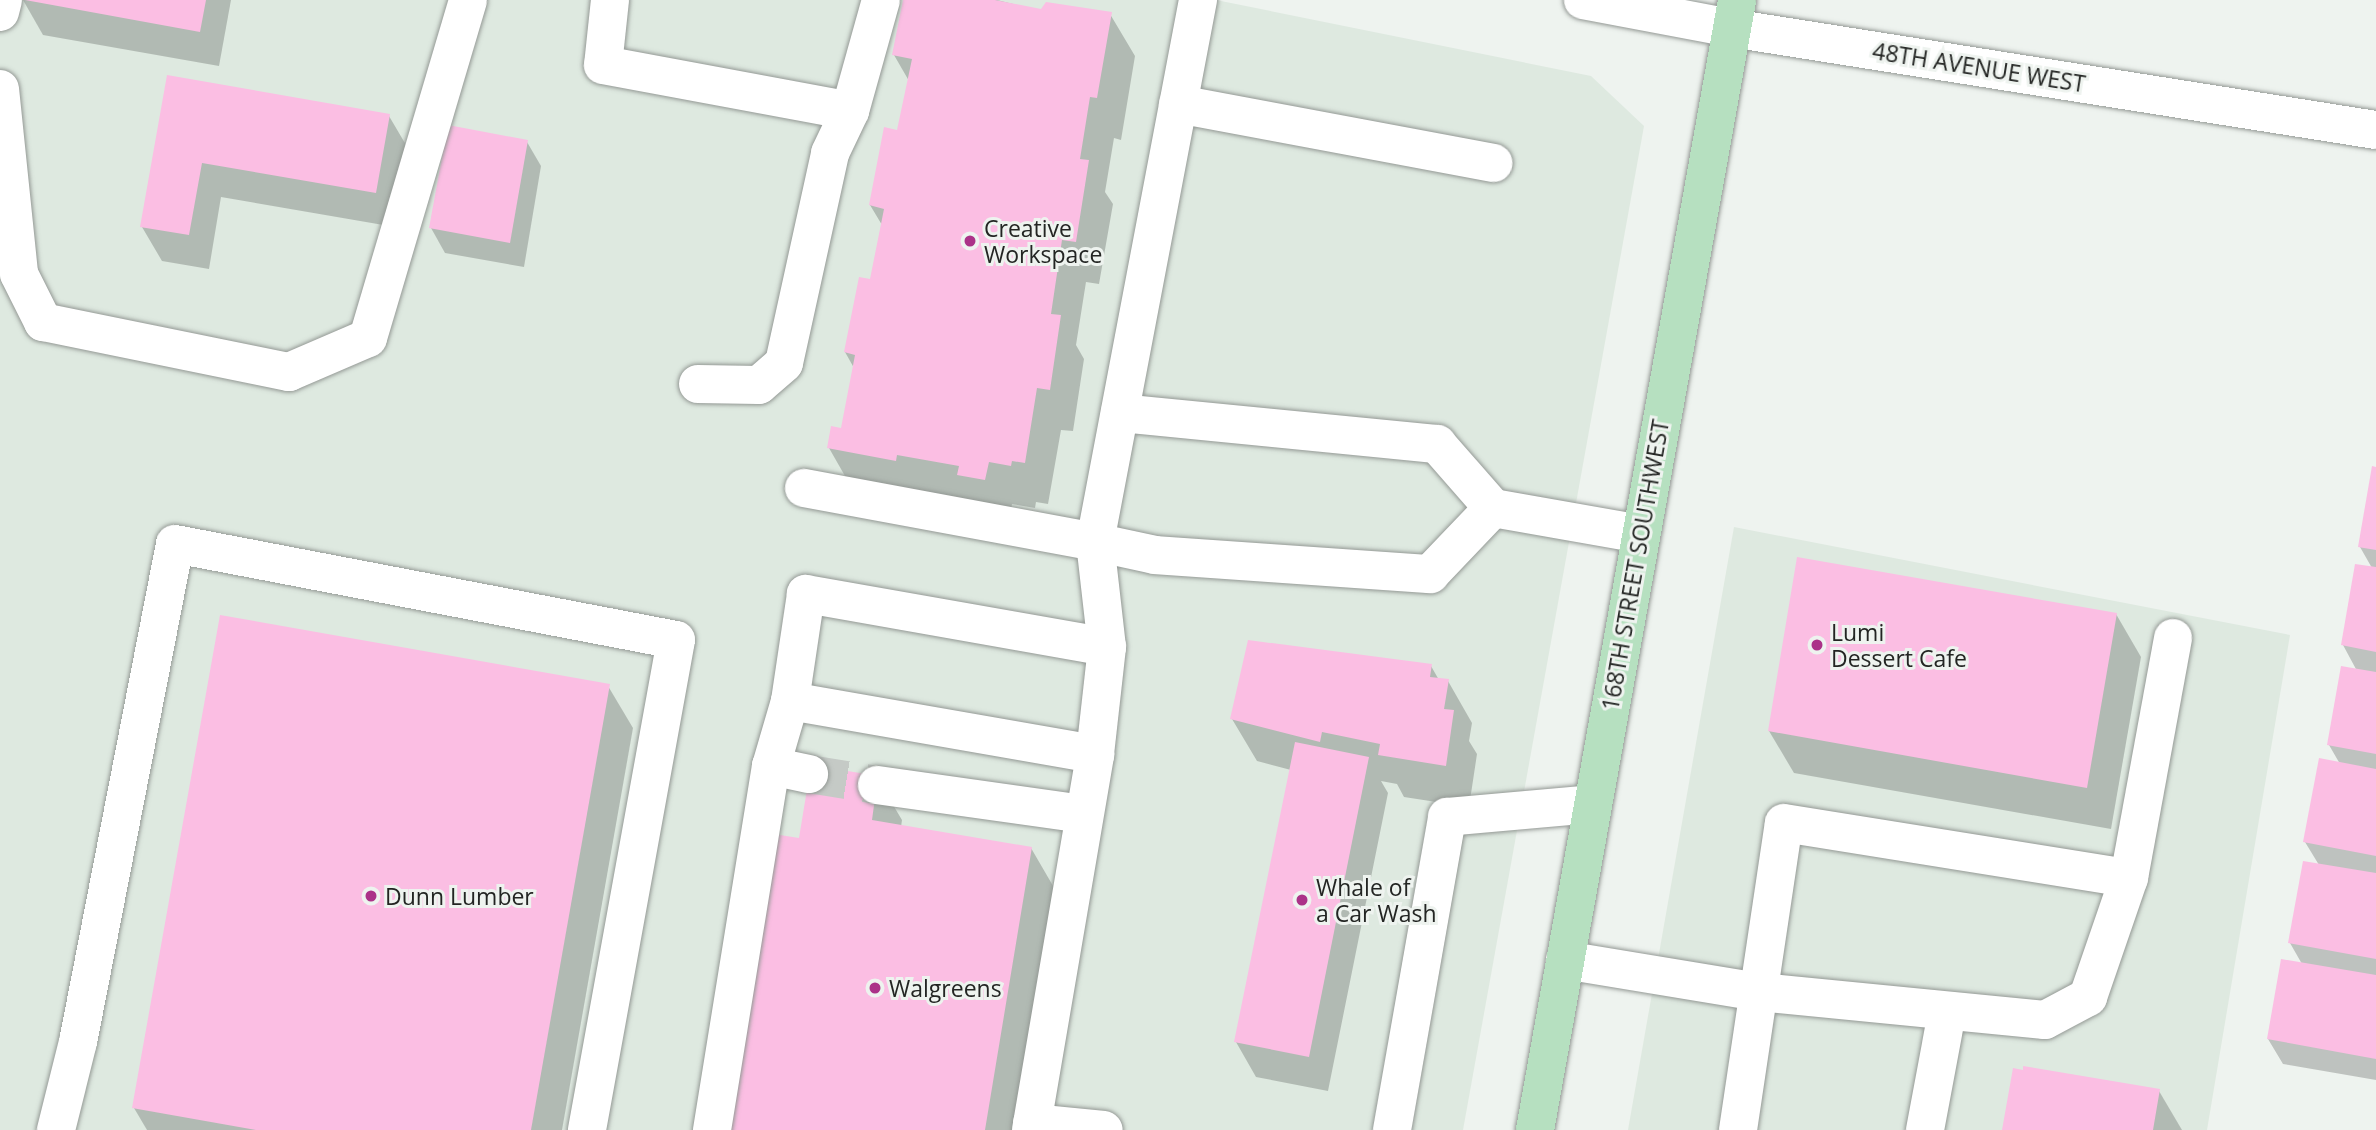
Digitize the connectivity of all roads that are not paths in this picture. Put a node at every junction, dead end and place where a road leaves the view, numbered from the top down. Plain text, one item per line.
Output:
1 (3, 0) edge
2 (468, 0) edge
3 (610, 0) edge
4 (881, 0) edge
5 (1198, 0) edge
6 (1583, 0) edge
7 (0, 12) edge
8 (1734, 14) edge
9 (0, 89) edge
10 (1178, 104) junction
11 (850, 111) junction
12 (2376, 130) edge
13 (1494, 163) dead end
14 (698, 384) dead end
15 (1120, 413) junction
16 (804, 488) dead end
17 (1493, 508) junction
18 (1641, 534) junction
19 (1095, 542) junction
20 (2173, 638) dead end
21 (1107, 647) junction
22 (790, 702) junction
23 (1095, 754) junction
24 (771, 765) junction
25 (809, 774) tunnel mouth
26 (877, 786) tunnel mouth
27 (1592, 804) junction
28 (1084, 814) junction
29 (2129, 877) junction
30 (1565, 960) junction
31 (1759, 992) junction
32 (1947, 1012) junction
33 (1031, 1126) edge
34 (56, 1130) edge
35 (587, 1130) edge
36 (712, 1130) edge
37 (1104, 1130) edge
38 (1392, 1130) edge
39 (1535, 1130) edge
40 (1738, 1130) edge
41 (1925, 1130) edge

1 - 7 street
2 - 9 street
3 - 11 street
4 - 11 street
5 - 10 street
6 - 8 street, 48TH AVENUE WEST
8 - 12 street, 48TH AVENUE WEST
8 - 18 main road, 168TH STREET SOUTHWEST
10 - 13 street
10 - 15 street
11 - 14 street
15 - 17 street
15 - 19 street
16 - 19 street
17 - 18 street
17 - 19 street
18 - 27 main road, 168TH STREET SOUTHWEST
19 - 21 street
20 - 29 street
21 - 22 street
21 - 23 street
22 - 23 street
22 - 24 street
23 - 28 street
24 - 25 street
24 - 36 street
26 - 28 street
27 - 30 main road, 168TH STREET SOUTHWEST
27 - 38 street
28 - 33 street
29 - 31 street
29 - 32 street
30 - 31 street
30 - 39 main road, 168TH STREET SOUTHWEST
31 - 32 street
31 - 40 street
32 - 41 street
33 - 37 street
34 - 35 street

